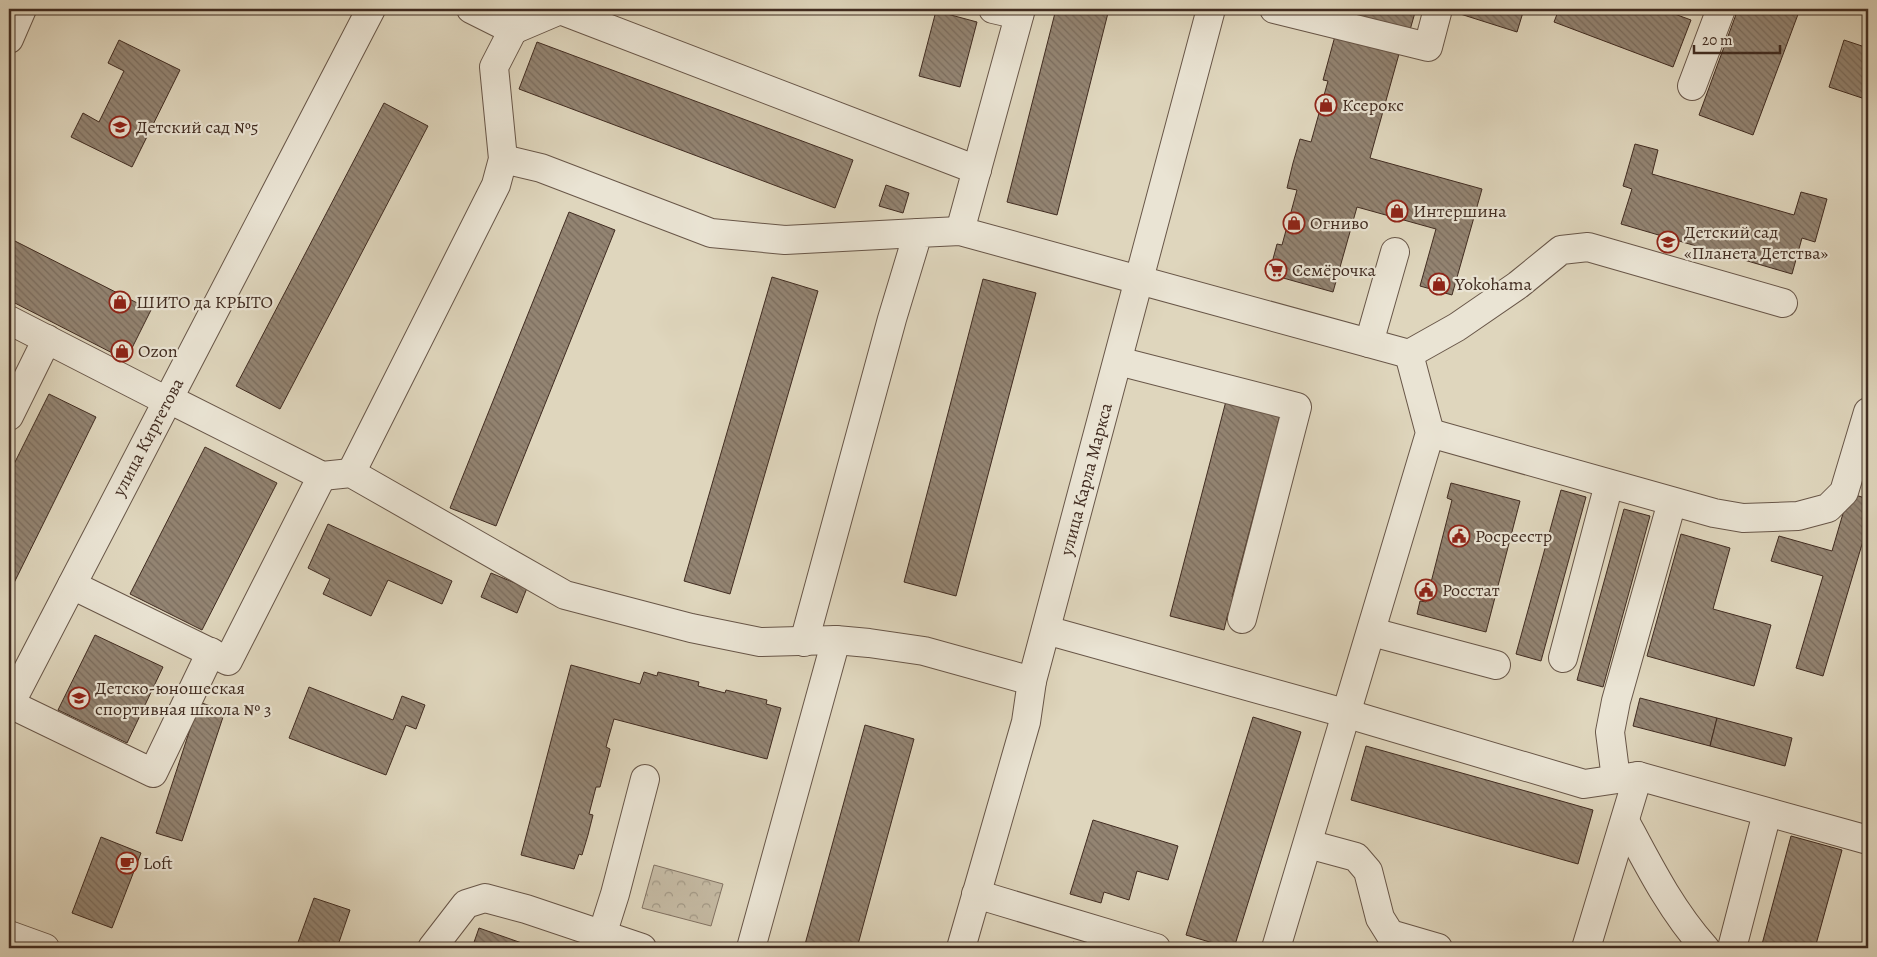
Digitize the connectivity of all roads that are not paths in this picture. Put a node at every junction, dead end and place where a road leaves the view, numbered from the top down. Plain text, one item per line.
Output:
1 (22, 9) edge
2 (371, 9) edge
3 (471, 9) edge
4 (1211, 9) edge
5 (1274, 9) edge
6 (1438, 9) edge
7 (1721, 9) edge
8 (1011, 11) edge
9 (513, 30) junction
10 (9, 39) edge
11 (1692, 86) dead end
12 (503, 159) junction
13 (977, 170) junction
14 (960, 231) junction
15 (918, 233) junction
16 (1395, 252) dead end
17 (1139, 279) junction
18 (1783, 304) dead end
19 (9, 320) edge
20 (47, 339) junction
21 (1369, 343) junction
22 (1409, 354) junction
23 (1118, 361) junction
24 (168, 400) junction
25 (1868, 412) edge
26 (9, 416) edge
27 (1430, 433) junction
28 (1861, 459) edge
29 (351, 474) junction
30 (322, 476) junction
31 (1609, 484) junction
32 (1672, 502) junction
33 (72, 585) junction
34 (1242, 619) dead end
35 (1046, 630) junction
36 (1372, 632) junction
37 (836, 640) junction
38 (804, 642) junction
39 (211, 652) junction
40 (1563, 658) dead end
41 (1496, 665) dead end
42 (1032, 682) junction
43 (12, 693) edge
44 (1348, 714) junction
45 (1627, 778) junction
46 (645, 779) dead end
47 (1767, 813) junction
48 (1625, 821) junction
49 (1868, 840) edge
50 (1308, 844) junction
51 (976, 894) junction
52 (9, 935) edge
53 (602, 935) junction
54 (45, 948) edge
55 (432, 948) edge
56 (642, 948) edge
57 (752, 948) edge
58 (961, 948) edge
59 (1156, 948) edge
60 (1276, 948) edge
61 (1438, 948) edge
62 (1586, 948) edge
63 (1706, 948) edge
64 (1732, 948) edge

1 - 10 street
2 - 24 street, улица Киргетова
3 - 9 street
4 - 17 street, улица Карла Маркса
5 - 6 street
7 - 11 street
8 - 13 street
9 - 12 street
9 - 13 street
12 - 15 street
12 - 29 street
13 - 14 street
14 - 15 street
14 - 17 street
15 - 38 street
16 - 21 street
17 - 21 street
17 - 23 street, улица Карла Маркса
18 - 22 street
19 - 20 street
20 - 24 street
20 - 26 street
21 - 22 street
22 - 27 street
23 - 34 street
23 - 35 street, улица Карла Маркса
24 - 30 street
24 - 33 street, улица Киргетова
25 - 28 street
27 - 31 street
27 - 36 street
28 - 32 street
29 - 30 street
29 - 38 street
30 - 39 street
31 - 32 street
31 - 40 street
32 - 45 street
33 - 39 street
33 - 43 street, улица Киргетова
35 - 42 street, улица Карла Маркса
35 - 44 street
36 - 41 street
36 - 44 street
37 - 38 street
37 - 42 street
37 - 57 street
39 - 43 street
42 - 51 street, улица Карла Маркса
44 - 45 street
44 - 50 street
45 - 47 street
45 - 48 street
46 - 53 street
47 - 49 street
47 - 64 street
48 - 62 street
48 - 63 street
50 - 60 street
50 - 61 street
51 - 58 street, улица Карла Маркса
51 - 59 street
52 - 54 street
53 - 55 street
53 - 56 street

